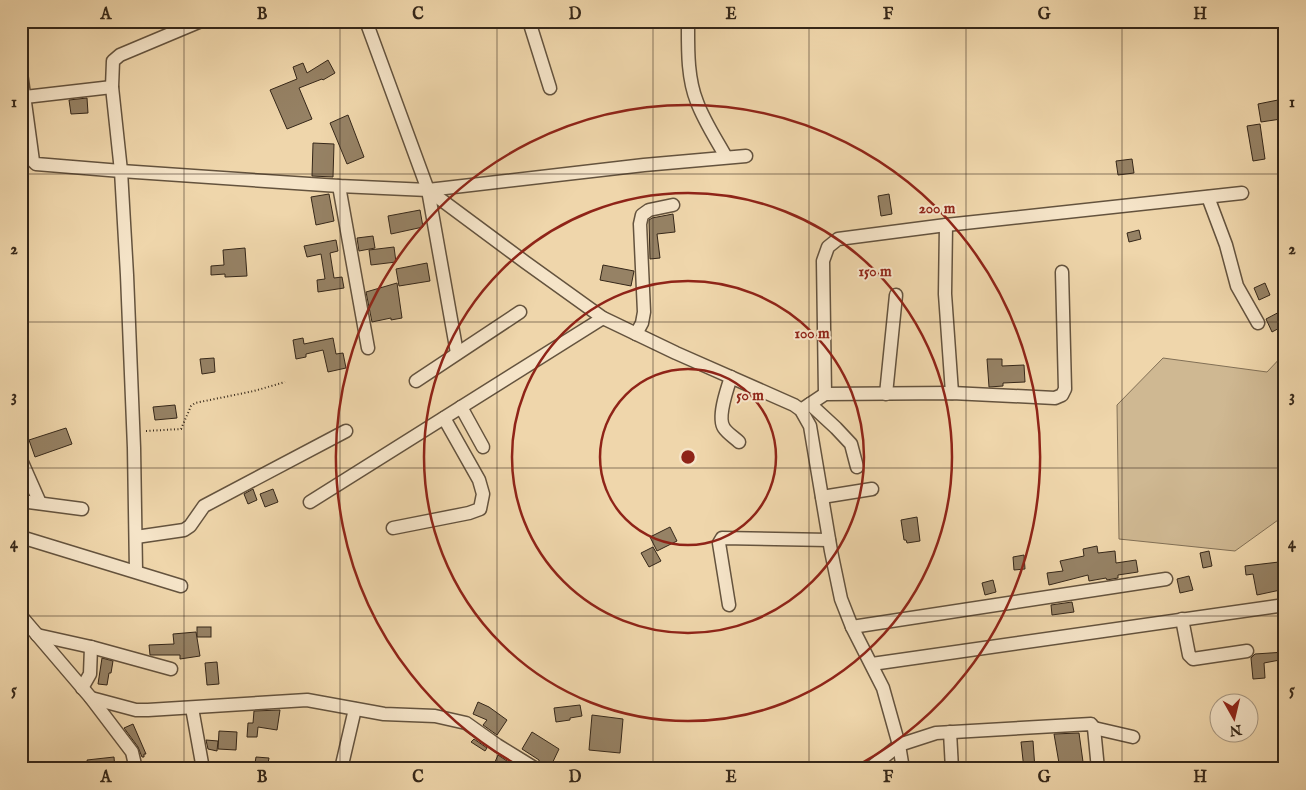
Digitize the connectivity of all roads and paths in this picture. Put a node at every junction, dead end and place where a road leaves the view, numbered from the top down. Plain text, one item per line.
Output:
1 (201, 21) edge
2 (366, 21) edge
3 (529, 21) edge
4 (688, 21) edge
5 (21, 72) edge
6 (112, 87) junction
7 (550, 88) dead end
8 (25, 97) junction
9 (746, 156) dead end
10 (726, 157) junction
11 (121, 171) junction
12 (339, 186) junction
13 (428, 190) junction
14 (1242, 193) dead end
15 (1208, 197) junction
16 (672, 205) dead end
17 (946, 225) junction
18 (1062, 272) dead end
19 (896, 295) dead end
20 (520, 312) dead end
21 (603, 318) junction
22 (1258, 323) dead end
23 (636, 334) junction
24 (368, 348) dead end
25 (457, 353) junction
26 (731, 377) junction
27 (416, 381) dead end
28 (285, 382) dead end
29 (824, 394) junction
30 (886, 394) junction
31 (952, 394) junction
32 (461, 407) junction
33 (805, 407) junction
34 (444, 418) junction
35 (346, 431) dead end
36 (134, 432) junction
37 (739, 442) dead end
38 (483, 447) dead end
39 (21, 460) edge
40 (857, 468) dead end
41 (872, 489) dead end
42 (822, 497) junction
43 (21, 501) edge
44 (310, 502) dead end
45 (40, 504) junction
46 (82, 509) dead end
47 (393, 528) dead end
48 (21, 536) edge
49 (136, 537) junction
50 (829, 540) junction
51 (136, 571) junction
52 (1166, 580) dead end
53 (181, 586) dead end
54 (729, 605) dead end
55 (1285, 605) edge
56 (21, 616) edge
57 (1182, 619) junction
58 (852, 627) junction
59 (37, 635) junction
60 (91, 647) junction
61 (1247, 651) dead end
62 (872, 664) junction
63 (171, 669) dead end
64 (82, 688) junction
65 (91, 698) junction
66 (192, 708) junction
67 (355, 709) junction
68 (1094, 728) junction
69 (950, 732) junction
70 (1133, 737) dead end
71 (900, 744) junction
72 (532, 768) edge
73 (136, 769) edge
74 (203, 769) edge
75 (341, 769) edge
76 (869, 769) edge
77 (903, 769) edge
78 (952, 769) edge
79 (1098, 769) edge

1 - 6 street
2 - 13 street
3 - 7 street
4 - 10 street
5 - 8 street
6 - 8 street
6 - 11 street
8 - 11 street
9 - 10 street
10 - 13 street
11 - 12 street
11 - 36 street
12 - 13 street
12 - 24 street
13 - 21 street
13 - 25 street
14 - 15 street
15 - 17 street
15 - 22 street
16 - 23 street
17 - 29 street
17 - 31 street
18 - 31 street
19 - 30 street
20 - 25 street
21 - 23 street
21 - 32 street
23 - 26 street
25 - 27 street
26 - 33 street
26 - 37 street
28 - 36 path
29 - 30 street
29 - 33 street
30 - 31 street
32 - 34 street
32 - 38 street
33 - 40 street
33 - 42 street
34 - 44 street
34 - 47 street
35 - 49 street
36 - 49 street
39 - 45 street
41 - 42 street
42 - 50 street
43 - 45 street
45 - 46 street
48 - 51 street
49 - 51 street
50 - 54 street
50 - 58 street
51 - 53 street
52 - 58 street
55 - 57 street
56 - 59 street
57 - 61 street
57 - 62 street
58 - 62 street
59 - 60 street
59 - 64 street
60 - 63 street
60 - 64 street
62 - 71 street
64 - 65 street
65 - 66 street
65 - 73 street
66 - 67 street
66 - 74 street
67 - 72 street
67 - 75 street
68 - 69 street
68 - 70 street
68 - 79 street
69 - 71 street
69 - 78 street
71 - 76 street
71 - 77 street

